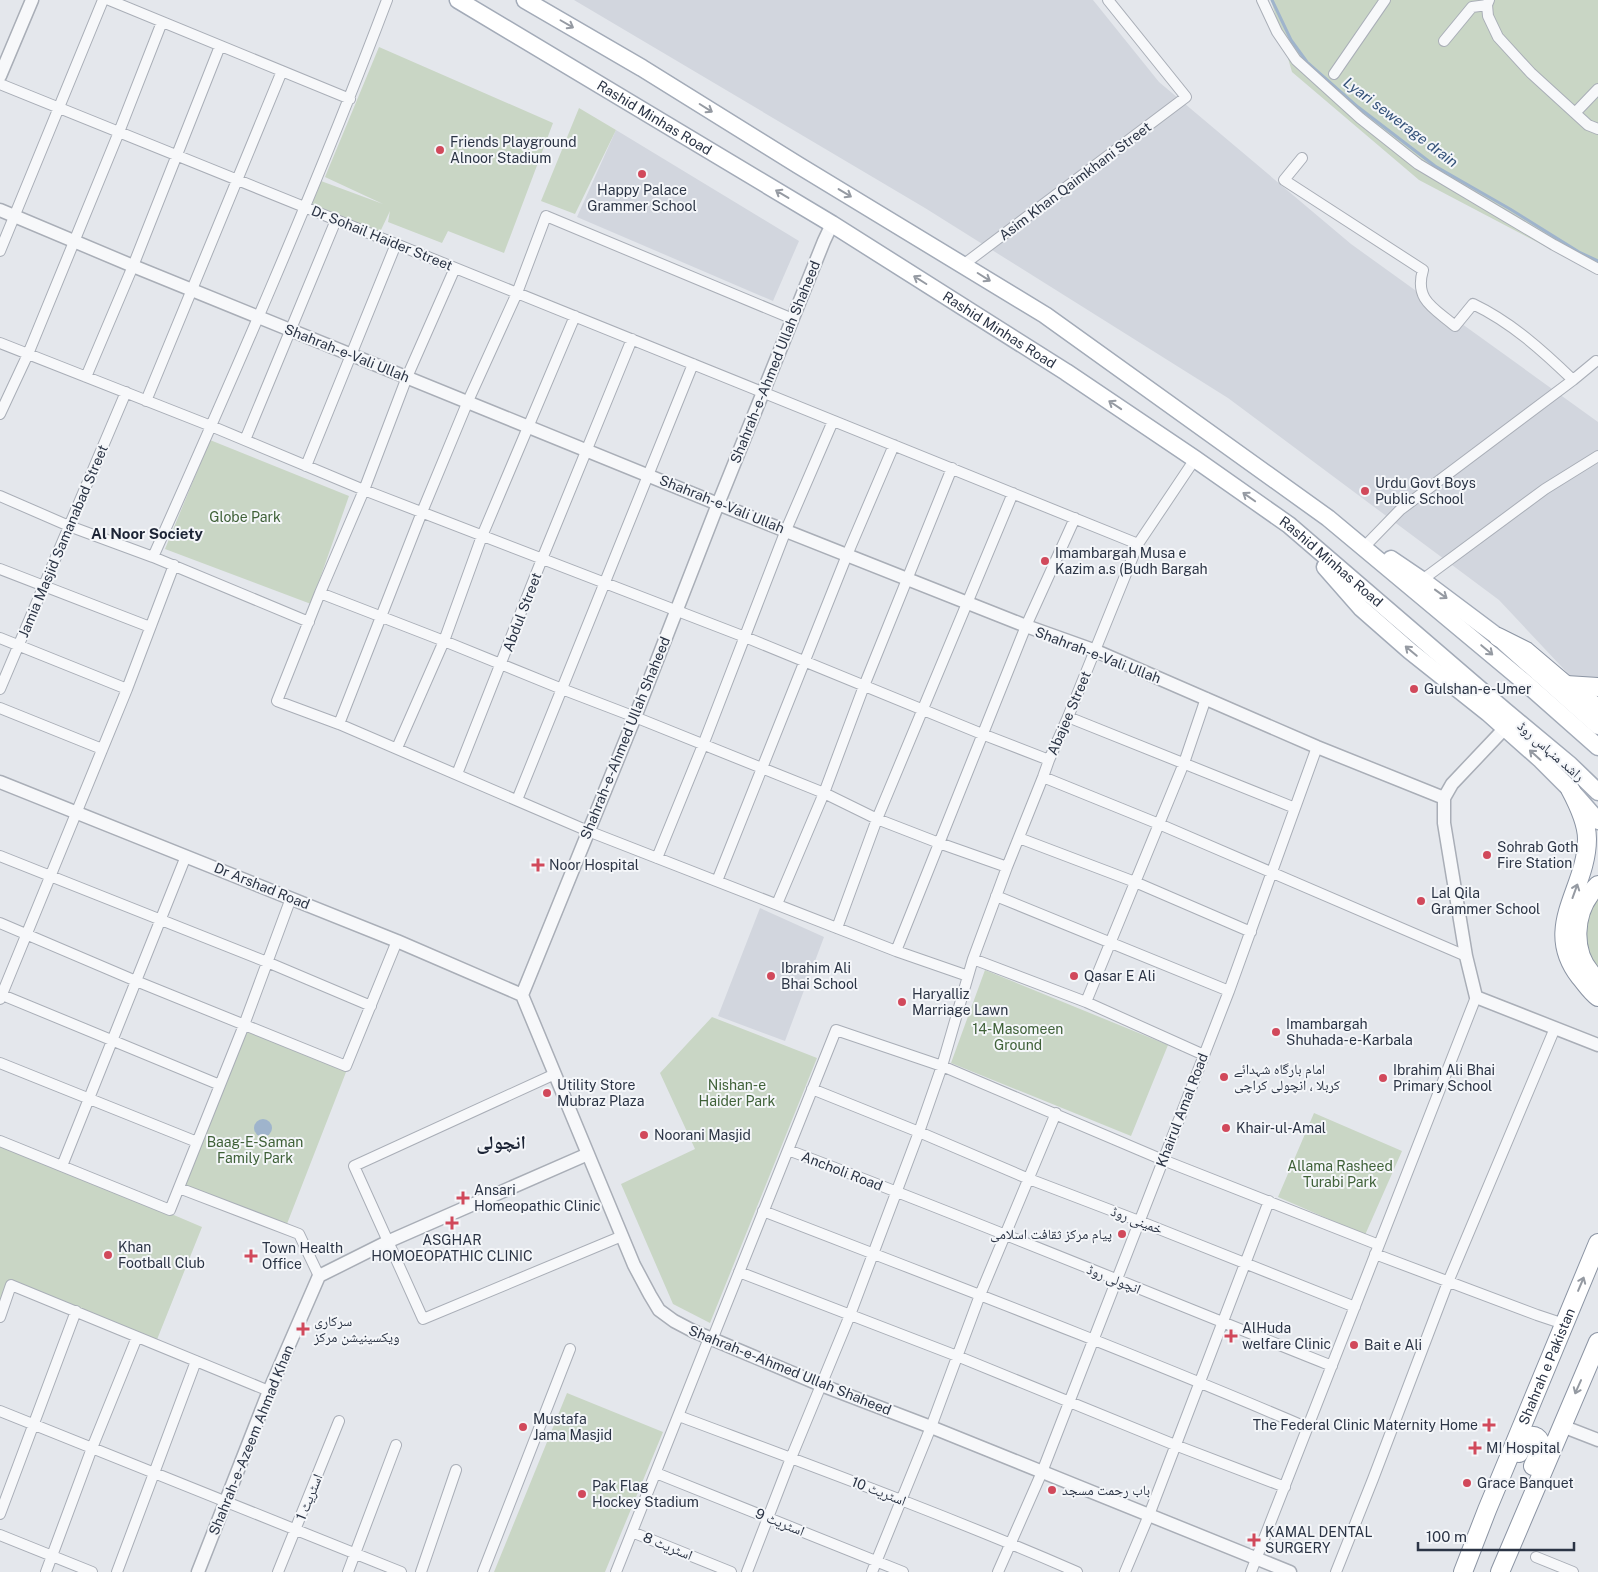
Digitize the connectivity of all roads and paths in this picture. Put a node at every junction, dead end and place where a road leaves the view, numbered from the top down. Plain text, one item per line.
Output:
1 (32, 0) edge
2 (103, 0) edge
3 (109, 0) edge
4 (387, 0) edge
5 (458, 0) edge
6 (525, 0) edge
7 (1108, 0) edge
8 (1262, 0) edge
9 (1385, 0) edge
10 (1488, 2) edge
11 (162, 22) junction
12 (1444, 41) dead end
13 (220, 46) junction
14 (282, 71) junction
15 (1334, 74) dead end
16 (0, 76) edge
17 (0, 84) edge
18 (1598, 89) edge
19 (350, 99) junction
20 (59, 108) junction
21 (1575, 113) junction
22 (1598, 129) edge
23 (119, 132) junction
24 (176, 155) junction
25 (1302, 158) dead end
26 (237, 180) junction
27 (304, 207) junction
28 (0, 210) edge
29 (15, 217) junction
30 (336, 220) junction
31 (832, 224) junction
32 (73, 241) junction
33 (396, 244) junction
34 (0, 251) edge
35 (963, 265) junction
36 (133, 266) junction
37 (455, 268) junction
38 (1598, 269) edge
39 (191, 290) junction
40 (517, 292) junction
41 (575, 316) junction
42 (258, 317) junction
43 (793, 319) junction
44 (290, 330) junction
45 (632, 339) junction
46 (0, 343) edge
47 (28, 354) junction
48 (350, 354) junction
49 (1596, 361) dead end
50 (693, 364) junction
51 (86, 377) junction
52 (407, 377) junction
53 (1573, 380) junction
54 (126, 392) junction
55 (763, 392) junction
56 (146, 400) junction
57 (468, 401) junction
58 (0, 414) edge
59 (834, 421) junction
60 (211, 426) junction
61 (529, 426) junction
62 (245, 440) junction
63 (894, 445) junction
64 (587, 450) junction
65 (1598, 456) edge
66 (1195, 459) junction
67 (306, 466) junction
68 (952, 468) junction
69 (648, 475) junction
70 (364, 490) junction
71 (1013, 493) junction
72 (0, 496) edge
73 (718, 504) junction
74 (422, 512) junction
75 (1075, 518) junction
76 (1328, 518) junction
77 (1289, 525) junction
78 (69, 526) junction
79 (786, 530) junction
80 (482, 536) junction
81 (1368, 543) junction
82 (1138, 544) junction
83 (847, 554) junction
84 (153, 557) junction
85 (542, 559) junction
86 (174, 565) junction
87 (0, 569) edge
88 (908, 579) junction
89 (1422, 580) junction
90 (606, 583) junction
91 (43, 587) junction
92 (320, 593) junction
93 (968, 603) junction
94 (676, 611) junction
95 (382, 617) junction
96 (309, 622) junction
97 (1026, 626) junction
98 (150, 627) junction
99 (745, 637) junction
100 (1498, 637) junction
101 (0, 638) edge
102 (444, 641) junction
103 (18, 646) junction
104 (1096, 651) junction
105 (804, 662) junction
106 (501, 664) junction
107 (1566, 685) junction
108 (864, 686) junction
109 (1598, 687) edge
110 (0, 689) edge
111 (127, 689) junction
112 (562, 690) junction
113 (1206, 698) junction
114 (0, 708) edge
115 (1598, 708) edge
116 (922, 710) junction
117 (1504, 710) joint
118 (635, 716) junction
119 (1068, 717) junction
120 (340, 724) junction
121 (1598, 726) edge
122 (1505, 728) junction
123 (982, 734) junction
124 (703, 745) junction
125 (1317, 747) junction
126 (1598, 747) edge
127 (397, 748) junction
128 (102, 749) junction
129 (1049, 760) junction
130 (1184, 763) junction
131 (762, 769) junction
132 (457, 774) junction
133 (1044, 777) junction
134 (0, 782) edge
135 (1570, 789) junction
136 (1598, 792) edge
137 (824, 794) junction
138 (1444, 798) junction
139 (518, 800) junction
140 (1295, 808) junction
141 (77, 813) junction
142 (877, 819) junction
143 (1598, 821) edge
144 (1159, 824) junction
145 (588, 831) junction
146 (1019, 838) junction
147 (939, 843) junction
148 (0, 856) edge
149 (186, 856) junction
150 (657, 858) junction
151 (1007, 867) junction
152 (1272, 873) junction
153 (51, 876) junction
154 (717, 881) junction
155 (1135, 882) junction
156 (1598, 885) edge
157 (996, 896) junction
158 (291, 898) junction
159 (777, 904) junction
160 (160, 920) junction
161 (0, 923) edge
162 (837, 928) junction
163 (1251, 932) junction
164 (27, 934) junction
165 (397, 941) junction
166 (1111, 942) junction
167 (896, 951) junction
168 (1466, 956) junction
169 (973, 959) junction
170 (267, 962) junction
171 (968, 976) junction
172 (1598, 980) edge
173 (136, 981) junction
174 (1229, 990) junction
175 (522, 995) junction
176 (1, 996) edge
177 (1476, 997) junction
178 (1598, 997) edge
179 (1086, 1002) junction
180 (371, 1006) junction
181 (244, 1025) junction
182 (1555, 1028) junction
183 (112, 1041) junction
184 (1598, 1045) edge
185 (1204, 1055) junction
186 (0, 1063) edge
187 (942, 1066) junction
188 (555, 1074) junction
189 (220, 1085) junction
190 (812, 1089) junction
191 (89, 1099) junction
192 (1056, 1113) junction
193 (919, 1132) junction
194 (0, 1140) edge
195 (197, 1142) junction
196 (788, 1150) junction
197 (588, 1154) junction
198 (1163, 1160) junction
199 (62, 1166) junction
200 (1029, 1179) junction
201 (179, 1188) junction
202 (896, 1191) junction
203 (1269, 1201) junction
204 (764, 1211) junction
205 (1140, 1221) junction
206 (1006, 1234) junction
207 (622, 1236) junction
208 (387, 1242) junction
209 (1598, 1243) edge
210 (1377, 1250) junction
211 (872, 1253) junction
212 (1244, 1263) junction
213 (739, 1272) junction
214 (319, 1276) junction
215 (1116, 1280) junction
216 (1448, 1282) junction
217 (980, 1295) junction
218 (1355, 1307) junction
219 (76, 1311) junction
220 (850, 1315) junction
221 (0, 1317) edge
222 (1222, 1323) junction
223 (1564, 1324) junction
224 (137, 1337) junction
225 (711, 1339) junction
226 (1093, 1340) junction
227 (1598, 1342) edge
228 (570, 1349) dead end
229 (957, 1356) junction
230 (196, 1361) junction
231 (1332, 1366) junction
232 (1200, 1382) junction
233 (821, 1385) junction
234 (269, 1392) junction
235 (1069, 1401) junction
236 (0, 1411) edge
237 (679, 1416) junction
238 (340, 1421) dead end
239 (33, 1424) junction
240 (931, 1426) junction
241 (1562, 1426) junction
242 (1308, 1428) junction
243 (1598, 1440) edge
244 (396, 1445) dead end
245 (1175, 1445) junction
246 (92, 1448) junction
247 (791, 1458) junction
248 (456, 1470) dead end
249 (154, 1472) junction
250 (656, 1472) junction
251 (1042, 1472) junction
252 (1285, 1487) junction
253 (901, 1500) junction
254 (226, 1501) junction
255 (1487, 1510) junction
256 (0, 1514) edge
257 (1149, 1515) junction
258 (769, 1517) junction
259 (296, 1529) junction
260 (632, 1532) junction
261 (0, 1535) edge
262 (1010, 1543) junction
263 (355, 1553) junction
264 (52, 1556) junction
265 (1507, 1556) junction
266 (1536, 1557) dead end
267 (1257, 1559) junction
268 (874, 1567) edge
269 (46, 1572) edge
270 (92, 1572) edge
271 (116, 1572) edge
272 (198, 1572) edge
273 (278, 1572) edge
274 (348, 1572) edge
275 (401, 1572) edge
276 (421, 1572) edge
277 (483, 1572) edge
278 (616, 1572) edge
279 (731, 1572) edge
280 (747, 1572) edge
281 (903, 1572) edge
282 (998, 1572) edge
283 (1077, 1572) edge
284 (1125, 1572) edge
285 (1251, 1572) edge
286 (1290, 1572) edge
287 (1336, 1572) edge
288 (1463, 1572) edge
289 (1500, 1572) edge
290 (1573, 1572) edge

1 - 16 street
2 - 20 street
3 - 11 street
4 - 19 street
31 -> 5 main road, Rashid Minhas Road
6 -> 35 main road
7 - 35 street, Asim Khan Qaimkhani Street
8 - 38 street
9 - 15 street
10 - 12 street
10 - 21 street
11 - 13 street
11 - 23 street
13 - 14 street
13 - 24 street
14 - 19 street
14 - 26 street
17 - 20 street, Dr Sohail Haider Street
18 - 21 street
19 - 27 street
20 - 23 street, Dr Sohail Haider Street
20 - 29 street
21 - 22 street
23 - 24 street, Dr Sohail Haider Street
23 - 32 street
24 - 26 street, Dr Sohail Haider Street
24 - 36 street
25 - 53 street
26 - 27 street, Dr Sohail Haider Street
26 - 39 street
27 - 30 street, Dr Sohail Haider Street
27 - 42 street
28 - 29 street, Shahrah-e-Vali Ullah
29 - 32 street, Shahrah-e-Vali Ullah
29 - 34 street
30 - 33 street, Dr Sohail Haider Street
30 - 44 street
31 - 43 street, Shahrah-e-Ahmed Ullah Shaheed
66 -> 31 main road, Rashid Minhas Road
32 - 36 street, Shahrah-e-Vali Ullah
32 - 47 street
33 - 37 street, Dr Sohail Haider Street
33 - 48 street
35 -> 76 main road
36 - 39 street, Shahrah-e-Vali Ullah
36 - 51 street
37 - 40 street, Dr Sohail Haider Street
37 - 52 street
39 - 42 street, Shahrah-e-Vali Ullah
39 - 56 street
40 - 41 street, Dr Sohail Haider Street
40 - 43 street
40 - 57 street
41 - 45 street, Dr Sohail Haider Street
41 - 61 street
42 - 44 street, Shahrah-e-Vali Ullah
42 - 60 street
43 - 55 street, Shahrah-e-Ahmed Ullah Shaheed
44 - 48 street, Shahrah-e-Vali Ullah
44 - 62 street
45 - 50 street, Dr Sohail Haider Street
45 - 64 street, Abdul Street
46 - 47 street
47 - 51 street
47 - 58 street
48 - 52 street, Shahrah-e-Vali Ullah
48 - 67 street
49 - 53 street
50 - 55 street, Dr Sohail Haider Street
50 - 69 street
51 - 54 street
52 - 57 street, Shahrah-e-Vali Ullah
52 - 70 street
53 - 81 street
54 - 56 street
54 - 78 street, Jamia Masjid Samanabad Street
55 - 59 street, Dr Sohail Haider Street
55 - 73 street, Shahrah-e-Ahmed Ullah Shaheed
56 - 60 street
57 - 61 street, Shahrah-e-Vali Ullah
57 - 74 street
59 - 63 street, Dr Sohail Haider Street
59 - 79 street
60 - 62 street
60 - 84 street
61 - 64 street, Shahrah-e-Vali Ullah
61 - 80 street
62 - 67 street
63 - 68 street, Dr Sohail Haider Street
63 - 83 street
64 - 69 street, Shahrah-e-Vali Ullah
64 - 85 street, Abdul Street
65 - 89 street
77 -> 66 main road, Rashid Minhas Road
66 - 82 street, Abajee Street
67 - 70 street
68 - 71 street, Dr Sohail Haider Street
68 - 88 street
69 - 73 street, Shahrah-e-Vali Ullah
69 - 90 street
70 - 74 street
70 - 92 street
71 - 75 street, Dr Sohail Haider Street
71 - 93 street
72 - 78 street
73 - 79 street, Shahrah-e-Vali Ullah
73 - 94 street, Shahrah-e-Ahmed Ullah Shaheed
74 - 80 street
74 - 95 street
75 - 82 street, Dr Sohail Haider Street
75 - 97 street
76 - 81 main road
76 -> 126 main road
77 - 117 main road, Rashid Minhas Road
122 -> 77 main road
78 - 84 street
78 - 91 street, Jamia Masjid Samanabad Street
79 - 83 street, Shahrah-e-Vali Ullah
79 - 99 street
80 - 85 street
80 - 102 street
81 - 89 main road
82 - 104 street, Abajee Street
83 - 88 street, Shahrah-e-Vali Ullah
83 - 105 street
84 - 86 street
85 - 90 street
85 - 106 street, Abdul Street
86 - 96 street
86 - 98 street
87 - 91 street
88 - 93 street, Shahrah-e-Vali Ullah
88 - 108 street
89 -> 100 main road
90 - 94 street
90 - 112 street
91 - 98 street
91 - 103 street, Jamia Masjid Samanabad Street
92 - 95 street
92 - 96 street
93 - 97 street, Shahrah-e-Vali Ullah
93 - 116 street
94 - 99 street
94 - 118 street, Shahrah-e-Ahmed Ullah Shaheed
95 - 102 street
95 - 120 street
96 - 120 street
97 - 104 street, Shahrah-e-Vali Ullah
97 - 123 street
98 - 111 street
99 - 105 street
99 - 124 street
100 - 107 highway
100 - 121 main road
101 - 103 street
102 - 106 street
102 - 127 street
103 - 110 street, Jamia Masjid Samanabad Street
103 - 111 street
104 - 113 street, Shahrah-e-Vali Ullah
104 - 119 street, Abajee Street
105 - 108 street
105 - 131 street
106 - 112 street
106 - 132 street, Abdul Street
107 - 109 highway
107 - 115 highway
108 - 116 street
108 - 137 street
111 - 128 street
112 - 118 street
112 - 139 street
113 - 125 street, Shahrah-e-Vali Ullah
113 - 130 street
114 - 128 street
116 - 123 street
116 - 142 street
117 - 136 main road, راشد منہاس روڈ
118 - 124 street
118 - 145 street, Shahrah-e-Ahmed Ullah Shaheed
119 - 129 street, Abajee Street
119 - 130 street
120 - 127 street
135 -> 122 main road
122 - 138 street
123 - 129 street
123 - 147 street
124 - 131 street
124 - 150 street
125 - 138 street, Shahrah-e-Vali Ullah
125 - 140 street, Khairul Amal Road
127 - 132 street
128 - 141 street
129 - 133 street, Abajee Street
130 - 140 street
130 - 144 street
131 - 137 street
131 - 154 street
132 - 139 street
133 - 144 street
133 - 146 street, Abajee Street
134 - 141 street, Dr Arshad Road
135 - 143 main road
178 -> 135 highway
137 - 142 street
137 - 159 street
138 - 168 street
139 - 145 street
140 - 152 street, Khairul Amal Road
141 - 149 street, Dr Arshad Road
141 - 153 street
142 - 147 street
142 - 162 street
144 - 152 street
144 - 155 street
145 - 150 street
145 - 175 street, Shahrah-e-Ahmed Ullah Shaheed
146 - 151 street, Abajee Street
146 - 155 street
147 - 151 street
147 - 167 street
148 - 153 street
149 - 158 street, Dr Arshad Road
149 - 160 street
150 - 154 street
151 - 157 street, Abajee Street
152 - 163 street, Khairul Amal Road
152 - 168 street
153 - 160 street
153 - 164 street
154 - 159 street
155 - 163 street
155 - 166 street
156 - 172 highway
157 - 166 street
157 - 169 street, Abajee Street
158 - 165 street, Dr Arshad Road
158 - 170 street
159 - 162 street
160 - 170 street
160 - 173 street
161 - 164 street
162 - 167 street
163 - 174 street, Khairul Amal Road
164 - 173 street
164 - 176 street
165 - 175 street, Dr Arshad Road
165 - 180 street
166 - 174 street
166 - 179 street
167 - 171 street
168 - 177 street
169 - 171 street, Abajee Street
169 - 179 street
170 - 180 street
170 - 181 street
171 - 187 street, Abajee Street
173 - 181 street
173 - 183 street
174 - 185 street, Khairul Amal Road
175 - 188 street, Shahrah-e-Ahmed Ullah Shaheed
176 - 183 street
177 - 182 street
177 - 210 street
179 - 185 street
180 - 181 street
181 - 189 street
182 - 184 street
182 - 216 street
183 - 189 street
183 - 191 street
185 - 198 street, Khairul Amal Road
186 - 191 street
187 - 190 street
187 - 192 street
187 - 193 street, Abajee Street
188 - 197 street, Shahrah-e-Ahmed Ullah Shaheed
188 - 208 street
189 - 195 street
190 - 193 street, خمینی روڈ
190 - 196 street
191 - 195 street
191 - 199 street
192 - 198 street
192 - 200 street
193 - 200 street, خمینی روڈ
193 - 202 street, Abajee Street
194 - 199 street
195 - 201 street
196 - 202 street, Ancholi Road
196 - 204 street
197 - 207 street, Shahrah-e-Ahmed Ullah Shaheed
197 - 208 street
198 - 203 street
198 - 205 street, Khairul Amal Road
199 - 201 street
200 - 205 street, خمینی روڈ
200 - 206 street
201 - 214 street
202 - 206 street, انچولی روڈ
202 - 211 street, Abajee Street
203 - 210 street
203 - 212 street
204 - 211 street
204 - 213 street
205 - 212 street, خمینی روڈ
205 - 215 street, Khairul Amal Road
206 - 215 street, انچولی روڈ
206 - 217 street
207 - 208 street
207 - 225 street, Shahrah-e-Ahmed Ullah Shaheed
208 - 214 street
223 -> 209 highway, Shahrah e Pakistan
210 - 216 street
210 - 218 street
211 - 217 street
211 - 220 street, Abajee Street
212 - 218 street, خمینی روڈ
212 - 222 street
213 - 220 street
213 - 225 street
214 - 234 street, Shahrah-e-Azeem Ahmad Khan
215 - 222 street, انچولی روڈ
215 - 226 street, Khairul Amal Road
216 - 223 street
216 - 287 street
217 - 226 street
217 - 229 street
218 - 231 street
219 - 221 street
219 - 224 street
219 - 239 street
220 - 229 street
220 - 233 street, Abajee Street
222 - 231 street, انچولی روڈ
222 - 232 street
223 - 255 highway, Shahrah e Pakistan
224 - 230 street
224 - 246 street
225 - 233 street, Shahrah-e-Ahmed Ullah Shaheed
225 - 237 street
226 - 232 street
226 - 235 street, Khairul Amal Road
227 -> 241 highway
228 - 277 street
229 - 235 street
229 - 240 street
230 - 234 street
230 - 249 street
231 - 242 street
232 - 242 street
232 - 245 street
233 - 240 street, Shahrah-e-Ahmed Ullah Shaheed
233 - 247 street, Abajee Street
234 - 254 street, Shahrah-e-Azeem Ahmad Khan
235 - 245 street
235 - 251 street, Khairul Amal Road
236 - 239 street
237 - 247 street, اسٹریٹ 10
237 - 250 street
238 - 259 street, اسٹریٹ 1
239 - 246 street
239 - 256 street
240 - 251 street, Shahrah-e-Ahmed Ullah Shaheed
240 - 253 street
241 - 243 street
241 - 265 highway
242 - 252 street
244 - 263 street
245 - 252 street
245 - 257 street
246 - 249 street
246 - 264 street
247 - 253 street, اسٹریٹ 10
247 - 258 street, Abajee Street
248 - 276 street
249 - 254 street
249 - 271 street
250 - 258 street, اسٹریٹ 9
250 - 260 street
251 - 257 street, Shahrah-e-Ahmed Ullah Shaheed
251 - 262 street, Khairul Amal Road
252 - 267 street
253 - 262 street, اسٹریٹ 10
253 - 268 street
254 - 259 street
254 - 272 street, Shahrah-e-Azeem Ahmad Khan
255 - 265 highway
255 - 288 highway, Shahrah e Pakistan
257 - 267 street, Shahrah-e-Ahmed Ullah Shaheed
257 - 284 street
258 - 268 street, اسٹریٹ 9
258 - 280 street, Abajee Street
259 - 263 street
259 - 273 street, اسٹریٹ 1
260 - 278 street
260 - 279 street, اسٹریٹ 8
261 - 264 street
262 - 282 street, Khairul Amal Road
262 - 283 street, اسٹریٹ 10
263 - 274 street
263 - 275 street
264 - 269 street
264 - 270 street
265 - 289 highway
266 - 290 street
267 - 285 street
267 - 286 street, Shahrah-e-Ahmed Ullah Shaheed
268 - 281 street, اسٹریٹ 9

